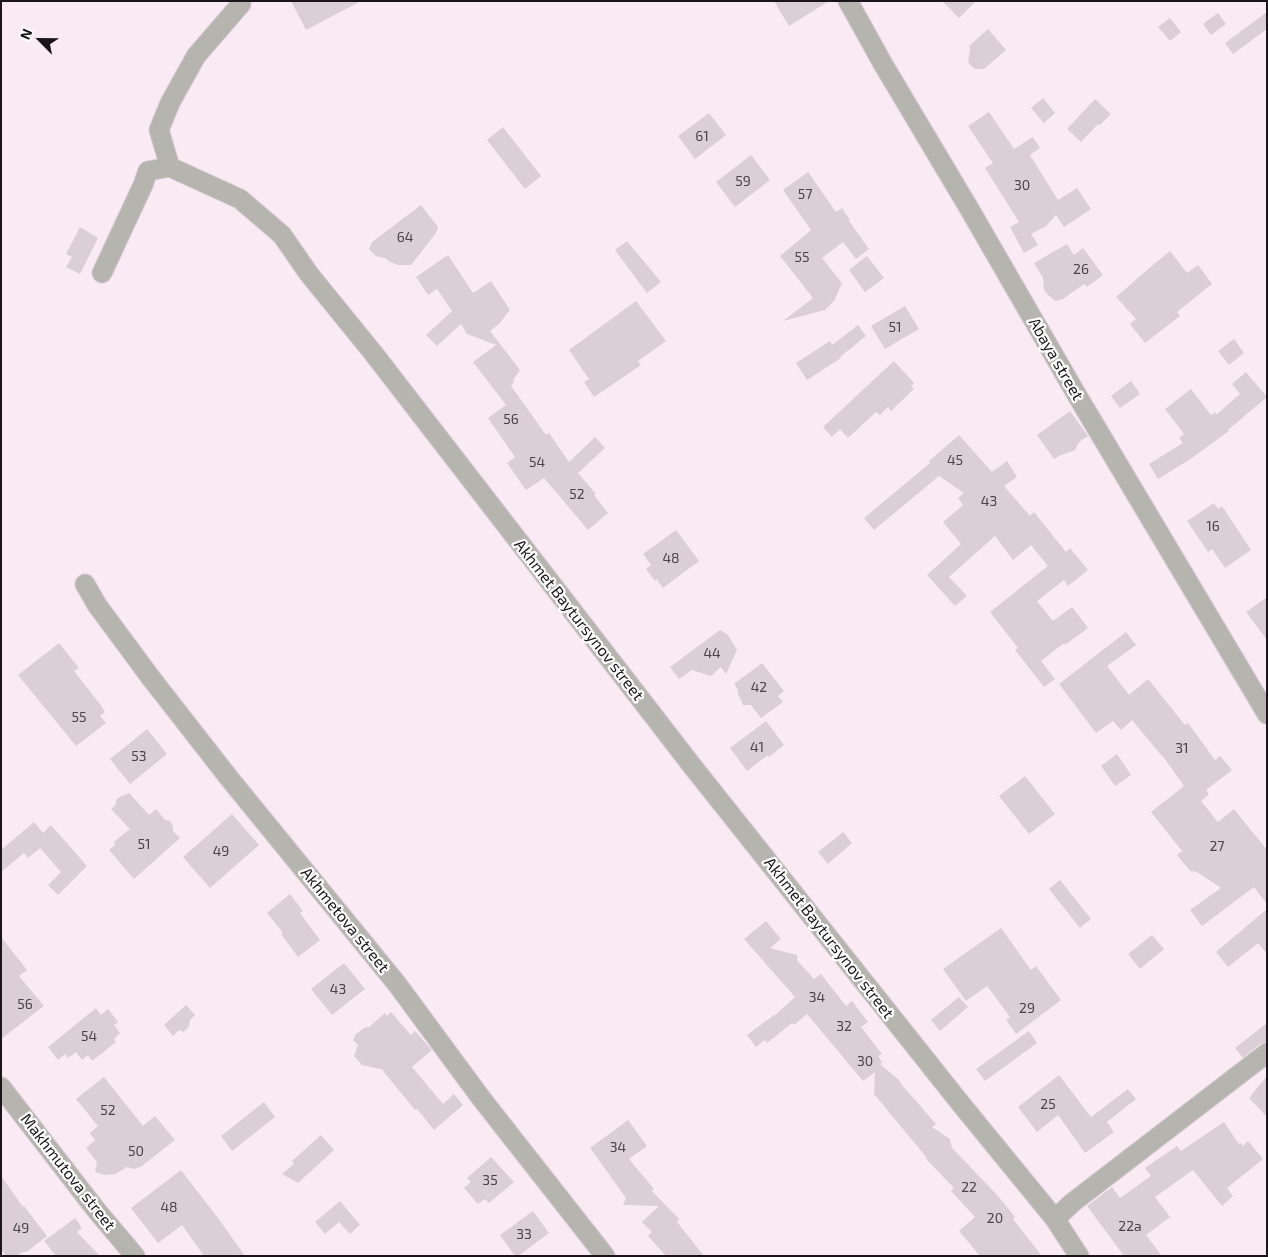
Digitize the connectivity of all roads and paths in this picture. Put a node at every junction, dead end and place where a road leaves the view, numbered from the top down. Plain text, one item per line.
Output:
1 (848, 1) edge
2 (243, 2) edge
3 (159, 130) junction
4 (170, 167) junction
5 (148, 171) junction
6 (102, 273) dead end
7 (85, 584) dead end
8 (1267, 714) edge
9 (1267, 1053) edge
10 (1, 1086) edge
11 (1055, 1219) junction
12 (135, 1256) edge
13 (605, 1256) edge
14 (1079, 1256) edge

1 - 8 street, Abaya street
2 - 3 street
3 - 4 street
3 - 5 street
4 - 5 street
4 - 11 street, Akhmet Baytursynov street
5 - 6 street
7 - 13 street, Akhmetova street
9 - 11 street
10 - 12 street, Makhmutova street
11 - 14 street, Akhmet Baytursynov street

